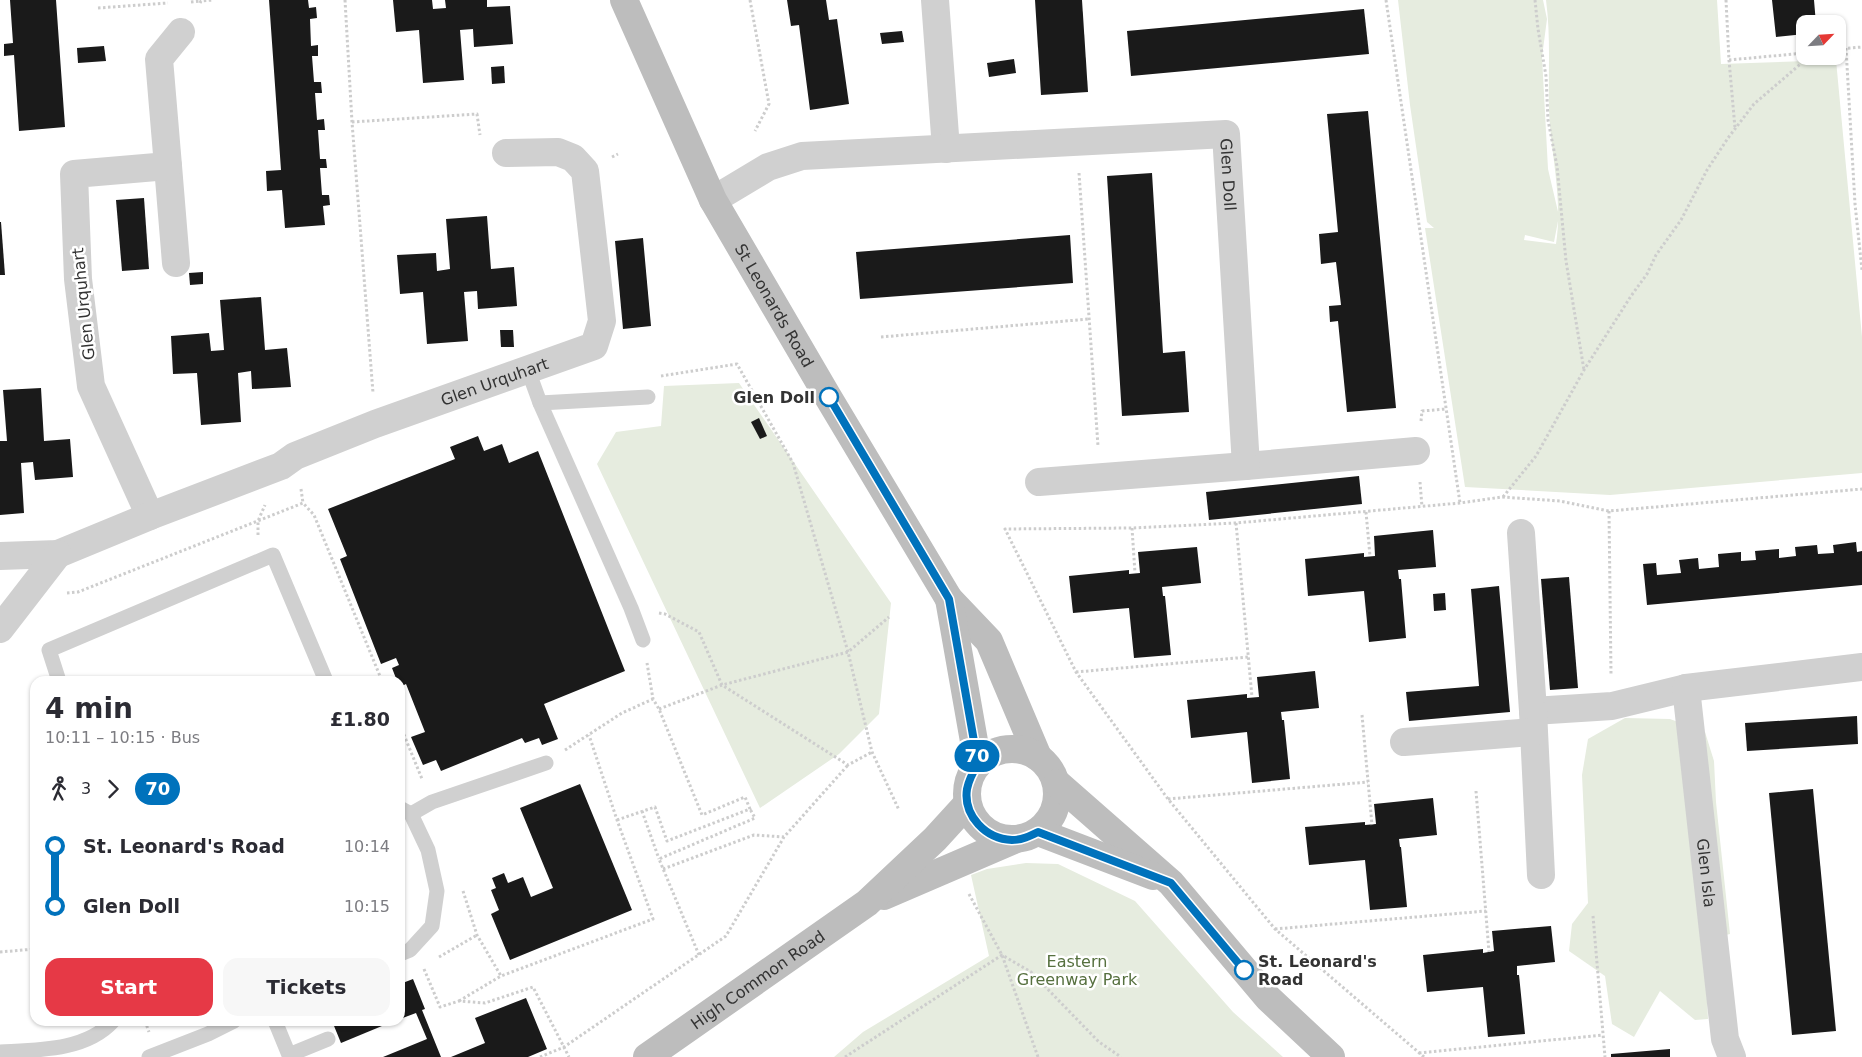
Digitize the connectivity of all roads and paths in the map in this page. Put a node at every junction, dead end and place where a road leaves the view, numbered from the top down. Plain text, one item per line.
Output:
1 (345, 0) edge
2 (624, 0) edge
3 (750, 0) edge
4 (935, 0) edge
5 (1386, 0) edge
6 (1535, 0) edge
7 (1726, 0) edge
8 (201, 1) dead end
9 (182, 2) dead end
10 (173, 3) dead end
11 (98, 8) dead end
12 (181, 32) dead end
13 (1862, 47) edge
14 (1846, 48) joint
15 (1796, 53) edge
16 (1729, 60) junction
17 (1799, 65) edge
18 (352, 122) junction
19 (1736, 129) junction
20 (755, 131) dead end
21 (1076, 142) junction
22 (946, 149) junction
23 (506, 152) joint
24 (168, 166) junction
25 (713, 200) junction
26 (176, 263) dead end
27 (1862, 270) edge
28 (1089, 319) junction
29 (881, 337) dead end
30 (528, 370) junction
31 (1584, 370) junction
32 (653, 377) dead end
33 (648, 397) dead end
34 (540, 402) junction
35 (375, 424) junction
36 (1416, 451) dead end
37 (281, 466) junction
38 (1246, 466) junction
39 (1100, 477) junction
40 (1038, 482) dead end
41 (1862, 489) edge
42 (1502, 497) junction
43 (1460, 504) junction
44 (1609, 511) junction
45 (1366, 512) junction
46 (150, 516) junction
47 (1236, 523) junction
48 (1132, 528) junction
49 (1521, 533) dead end
50 (58, 554) junction
51 (0, 556) edge
52 (1370, 556) dead end
53 (258, 561) junction
54 (1136, 573) dead end
55 (949, 599) junction
56 (631, 608) junction
57 (889, 617) dead end
58 (0, 629) edge
59 (642, 640) joint
60 (848, 652) junction
61 (1248, 657) junction
62 (1862, 666) edge
63 (1076, 672) junction
64 (57, 676) edge
65 (324, 676) edge
66 (722, 686) junction
67 (1686, 688) junction
68 (1252, 698) dead end
69 (653, 700) junction
70 (1612, 706) junction
71 (659, 709) junction
72 (1362, 715) dead end
73 (1533, 722) junction
74 (589, 735) junction
75 (405, 737) edge
76 (1404, 742) dead end
77 (872, 752) junction
78 (1038, 757) junction
79 (546, 763) joint
80 (978, 764) junction
81 (848, 765) junction
82 (1368, 782) junction
83 (1056, 783) junction
84 (1476, 791) dead end
85 (1168, 799) junction
86 (432, 802) junction
87 (968, 804) junction
88 (750, 809) junction
89 (899, 810) dead end
90 (405, 811) edge
91 (642, 811) junction
92 (617, 820) junction
93 (1372, 825) dead end
94 (1026, 836) junction
95 (784, 837) junction
96 (659, 859) junction
97 (663, 869) junction
98 (1542, 874) dead end
99 (1171, 883) junction
100 (966, 886) dead end
101 (867, 903) junction
102 (1486, 910) junction
103 (1593, 916) dead end
104 (1275, 929) junction
105 (477, 934) dead end
106 (30, 949) edge
107 (0, 952) edge
108 (405, 952) edge
109 (1489, 952) dead end
110 (699, 955) junction
111 (1002, 955) junction
112 (424, 967) dead end
113 (500, 976) junction
114 (458, 1002) junction
115 (109, 1026) edge
116 (277, 1026) edge
117 (204, 1028) edge
118 (1603, 1035) junction
119 (328, 1039) dead end
120 (564, 1047) junction
121 (0, 1052) edge
122 (1418, 1053) junction
123 (149, 1057) edge
124 (540, 1057) edge
125 (569, 1057) edge
126 (647, 1057) edge
127 (845, 1057) edge
128 (1038, 1057) edge
129 (1121, 1057) edge
130 (1331, 1057) edge
131 (1424, 1057) edge
132 (1605, 1057) edge
133 (1732, 1057) edge

1 - 18 path
2 - 25 street, St Leonards Road
3 - 20 path
4 - 22 street
5 - 43 path
6 - 31 path
7 - 16 path
8 - 9 path
10 - 11 path
12 - 24 street
13 - 14 path
14 - 27 path
15 - 16 path
16 - 19 path
17 - 19 path
18 - 23 path
18 - 35 path
19 - 31 path
21 - 22 street, Glen Doll
21 - 28 path
21 - 38 street, Glen Doll
22 - 25 street, Glen Doll
23 - 30 street, Glen Urquhart
24 - 26 street
24 - 46 street, Glen Urquhart
25 - 55 street, St Leonards Road
28 - 29 path
28 - 39 path
30 - 34 lane
30 - 35 street, Glen Urquhart
31 - 42 path
32 - 60 path
33 - 34 lane
34 - 56 lane
35 - 37 street, Glen Urquhart
36 - 38 street
37 - 46 street, Glen Urquhart
37 - 53 path
38 - 39 street
39 - 40 street
41 - 44 path
42 - 43 path
42 - 44 path
43 - 45 path
44 - 70 path
45 - 47 path
45 - 52 path
46 - 50 street, Glen Urquhart
47 - 48 path
47 - 61 path
48 - 54 path
48 - 63 path
49 - 73 street
50 - 51 street, Glen Urquhart
50 - 58 street, Glen Urquhart
53 - 64 lane
53 - 65 lane
55 - 78 street, St Leonards Road
55 - 80 street, St Leonards Road
56 - 59 lane
56 - 66 path
57 - 60 path
59 - 69 path
60 - 66 path
60 - 77 path
61 - 63 path
61 - 68 path
62 - 67 street
63 - 85 path
66 - 71 path
66 - 81 path
67 - 70 street
67 - 133 street, Glen Isla
69 - 71 path
69 - 74 path
70 - 73 street
71 - 88 path
72 - 82 path
73 - 76 street
73 - 98 street
74 - 79 path
74 - 92 path
75 - 86 path
77 - 81 path
77 - 89 path
78 - 80 street
78 - 83 street
79 - 86 lane
80 - 87 street
81 - 95 path
82 - 85 path
82 - 93 path
83 - 94 street
83 - 99 street
84 - 102 path
85 - 104 path
86 - 90 lane
87 - 94 street
87 - 101 street, High Common Road
88 - 91 path
88 - 96 path
90 - 108 lane
91 - 92 path
91 - 96 path
92 - 113 path
94 - 99 street
94 - 101 street, High Common Road
95 - 97 path
95 - 110 path
96 - 97 path
97 - 110 path
99 - 130 street
100 - 111 path
101 - 126 street, High Common Road
102 - 104 path
102 - 109 path
103 - 118 path
104 - 122 path
105 - 113 path
106 - 107 path
110 - 120 path
111 - 127 path
111 - 128 path
111 - 129 path
112 - 114 path
113 - 114 path
114 - 120 path
115 - 121 lane
116 - 119 lane
117 - 123 lane
118 - 122 path
118 - 132 path
120 - 124 path
120 - 125 path
122 - 131 path

